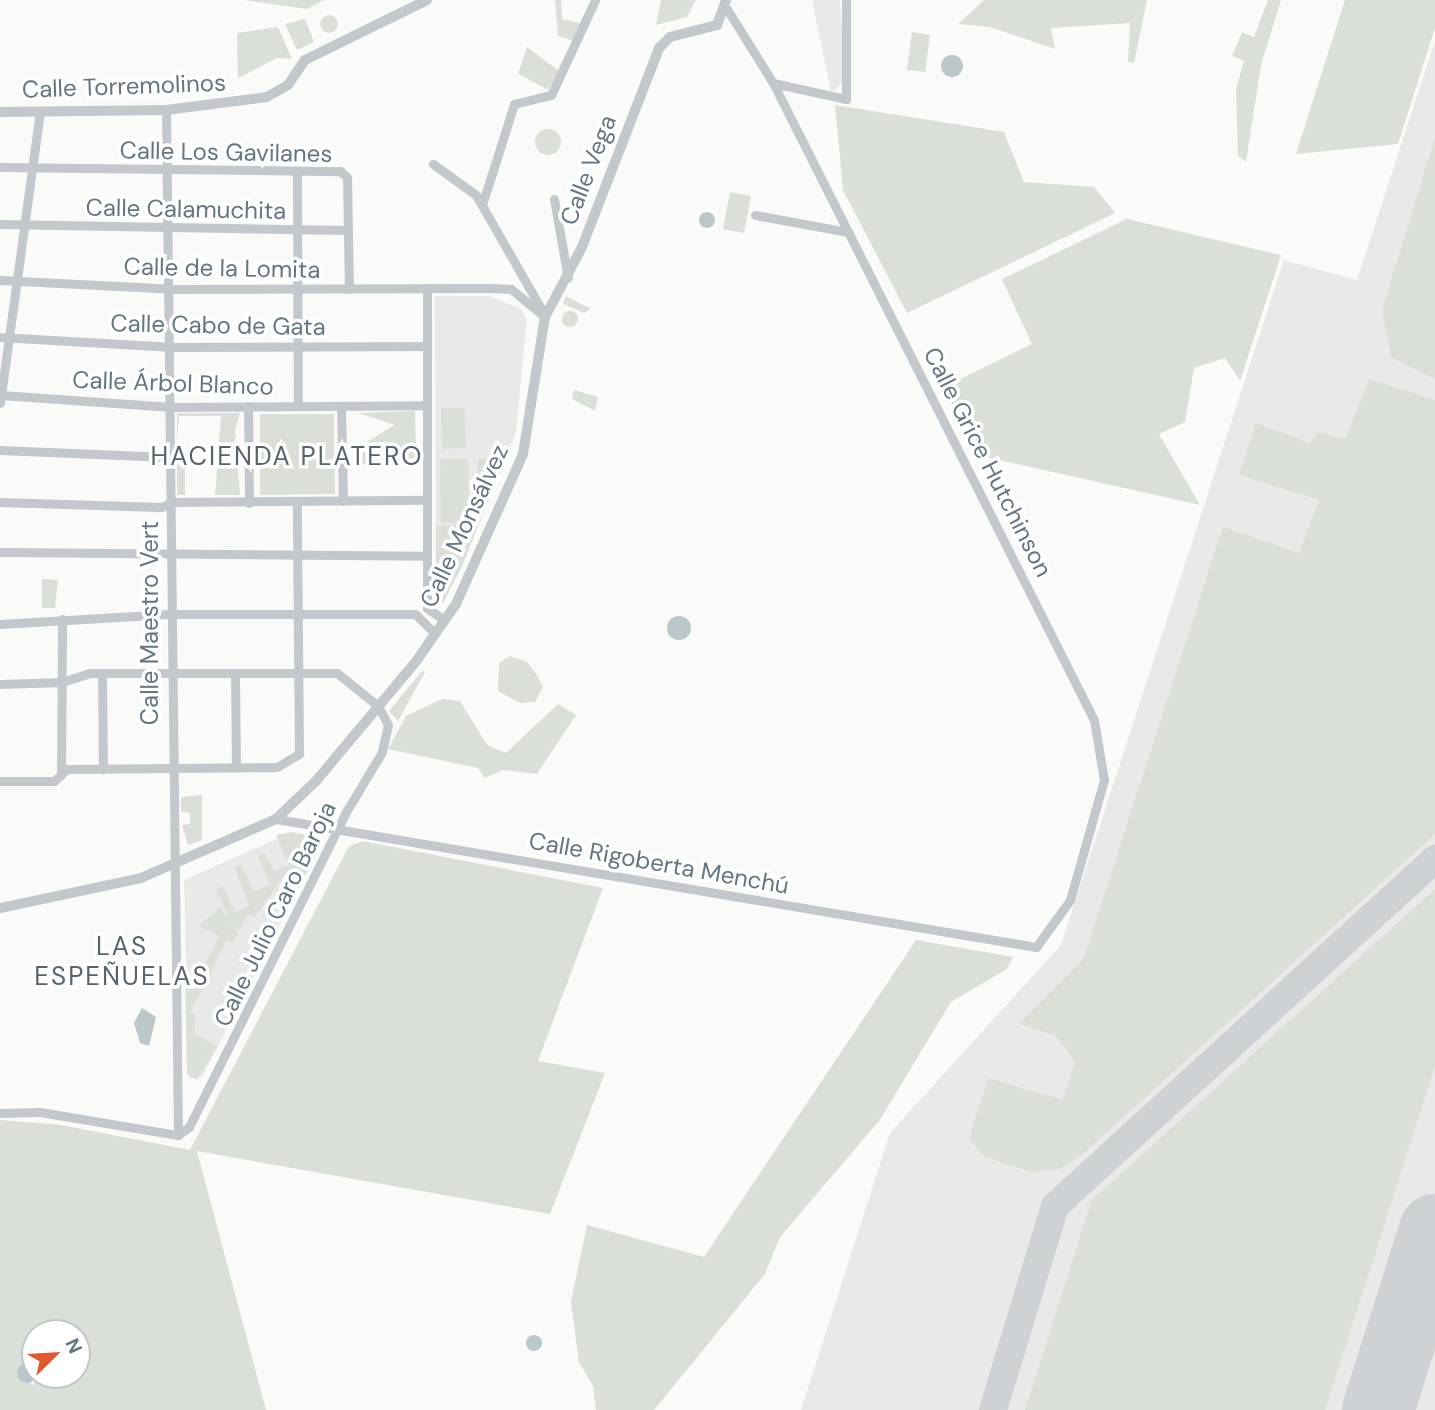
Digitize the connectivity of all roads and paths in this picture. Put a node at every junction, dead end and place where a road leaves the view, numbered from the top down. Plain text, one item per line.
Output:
1 (426, 0) edge
2 (595, 0) edge
3 (846, 0) edge
4 (726, 4) edge
5 (773, 83) junction
6 (166, 110) junction
7 (40, 111) junction
8 (0, 112) edge
9 (436, 164) dead end
10 (0, 167) edge
11 (32, 168) junction
12 (166, 172) junction
13 (298, 172) junction
14 (554, 199) dead end
15 (482, 205) junction
16 (755, 215) dead end
17 (0, 224) edge
18 (24, 225) junction
19 (348, 230) junction
20 (166, 231) junction
21 (298, 231) junction
22 (848, 232) junction
23 (568, 278) junction
24 (0, 280) edge
25 (17, 281) junction
26 (166, 288) junction
27 (427, 288) junction
28 (349, 289) junction
29 (298, 290) junction
30 (545, 317) junction
31 (4, 337) edge
32 (166, 345) junction
33 (427, 346) junction
34 (298, 348) junction
35 (1, 399) edge
36 (166, 404) junction
37 (427, 405) junction
38 (248, 406) junction
39 (298, 406) junction
40 (341, 406) junction
41 (0, 450) edge
42 (168, 457) junction
43 (427, 499) junction
44 (343, 501) junction
45 (0, 502) edge
46 (297, 502) junction
47 (248, 503) junction
48 (168, 504) junction
49 (0, 552) edge
50 (427, 556) junction
51 (298, 557) junction
52 (169, 558) junction
53 (427, 608) junction
54 (169, 614) junction
55 (299, 614) junction
56 (415, 614) junction
57 (62, 619) junction
58 (444, 620) junction
59 (0, 624) edge
60 (435, 633) junction
61 (300, 672) junction
62 (102, 673) junction
63 (169, 673) junction
64 (235, 673) junction
65 (62, 682) junction
66 (0, 684) edge
67 (379, 706) junction
68 (236, 767) junction
69 (170, 768) junction
70 (103, 769) junction
71 (61, 775) junction
72 (0, 781) edge
73 (276, 818) junction
74 (342, 826) junction
75 (170, 867) junction
76 (0, 908) edge
77 (1036, 947) joint
78 (0, 1113) edge
79 (178, 1135) junction

1 - 6 street, Calle Torremolinos
2 - 15 street
3 - 5 street
4 - 5 street, Calle Grice Hutchinson
4 - 23 street, Calle Vega
5 - 22 street, Calle Grice Hutchinson
6 - 7 street, Calle Torremolinos
6 - 12 street, Calle Maestro Vert
7 - 8 street, Calle Torremolinos
7 - 11 street
9 - 15 street
10 - 11 street, Calle Los Gavilanes
11 - 12 street, Calle Los Gavilanes
11 - 18 street
12 - 13 street, Calle Los Gavilanes
12 - 20 street, Calle Maestro Vert
13 - 19 street, Calle Los Gavilanes
13 - 21 street
14 - 23 street
15 - 30 street
16 - 22 street
17 - 18 street, Calle Calamuchita
18 - 20 street, Calle Calamuchita
18 - 25 street
19 - 21 street, Calle Calamuchita
19 - 28 street, Calle Los Gavilanes
20 - 21 street, Calle Calamuchita
20 - 26 street, Calle Maestro Vert
21 - 29 street
22 - 77 street, Calle Grice Hutchinson
23 - 30 street, Calle Vega
24 - 25 street, Calle de la Lomita
25 - 26 street, Calle de la Lomita
25 - 31 street
26 - 29 street, Calle de la Lomita
26 - 32 street, Calle Maestro Vert
27 - 28 street, Calle de la Lomita
27 - 30 street, Calle de la Lomita
27 - 33 street
28 - 29 street, Calle de la Lomita
29 - 34 street
30 - 58 street, Calle Monsálvez
31 - 32 street, Calle Cabo de Gata
31 - 35 street
32 - 34 street, Calle Cabo de Gata
32 - 36 street, Calle Maestro Vert
33 - 34 street, Calle Cabo de Gata
33 - 37 street
34 - 39 street
35 - 36 street, Calle Árbol Blanco
36 - 38 street, Calle Árbol Blanco
36 - 42 street, Calle Maestro Vert
37 - 40 street, Calle Árbol Blanco
37 - 43 street
38 - 39 street, Calle Árbol Blanco
38 - 47 street
39 - 40 street, Calle Árbol Blanco
40 - 44 street
41 - 42 street
42 - 48 street, Calle Maestro Vert
43 - 44 street
43 - 50 street
44 - 46 street
45 - 48 street
46 - 47 street
46 - 51 street
47 - 48 street
48 - 52 street, Calle Maestro Vert
49 - 52 street
50 - 51 street
50 - 53 street
51 - 52 street
51 - 55 street
52 - 54 street, Calle Maestro Vert
53 - 56 street
53 - 58 street
54 - 55 street
54 - 57 street
54 - 63 street, Calle Maestro Vert
55 - 56 street
55 - 61 street
56 - 60 street
57 - 59 street
57 - 65 street
58 - 60 street, Calle Monsálvez
60 - 67 street, Calle Monsálvez
61 - 64 street
61 - 67 street
61 - 68 street
62 - 63 street
62 - 65 street
62 - 70 street
63 - 64 street
63 - 69 street, Calle Maestro Vert
64 - 68 street
65 - 66 street
65 - 71 street
67 - 73 street, Calle Monsálvez
67 - 74 street, Calle Julio Caro Baroja
68 - 69 street
69 - 70 street
69 - 75 street, Calle Maestro Vert
70 - 71 street
71 - 72 street
73 - 74 street, Calle Rigoberta Menchú
73 - 75 street
74 - 77 street, Calle Rigoberta Menchú
74 - 79 street, Calle Julio Caro Baroja
75 - 76 street
75 - 79 street, Calle Maestro Vert
78 - 79 street

